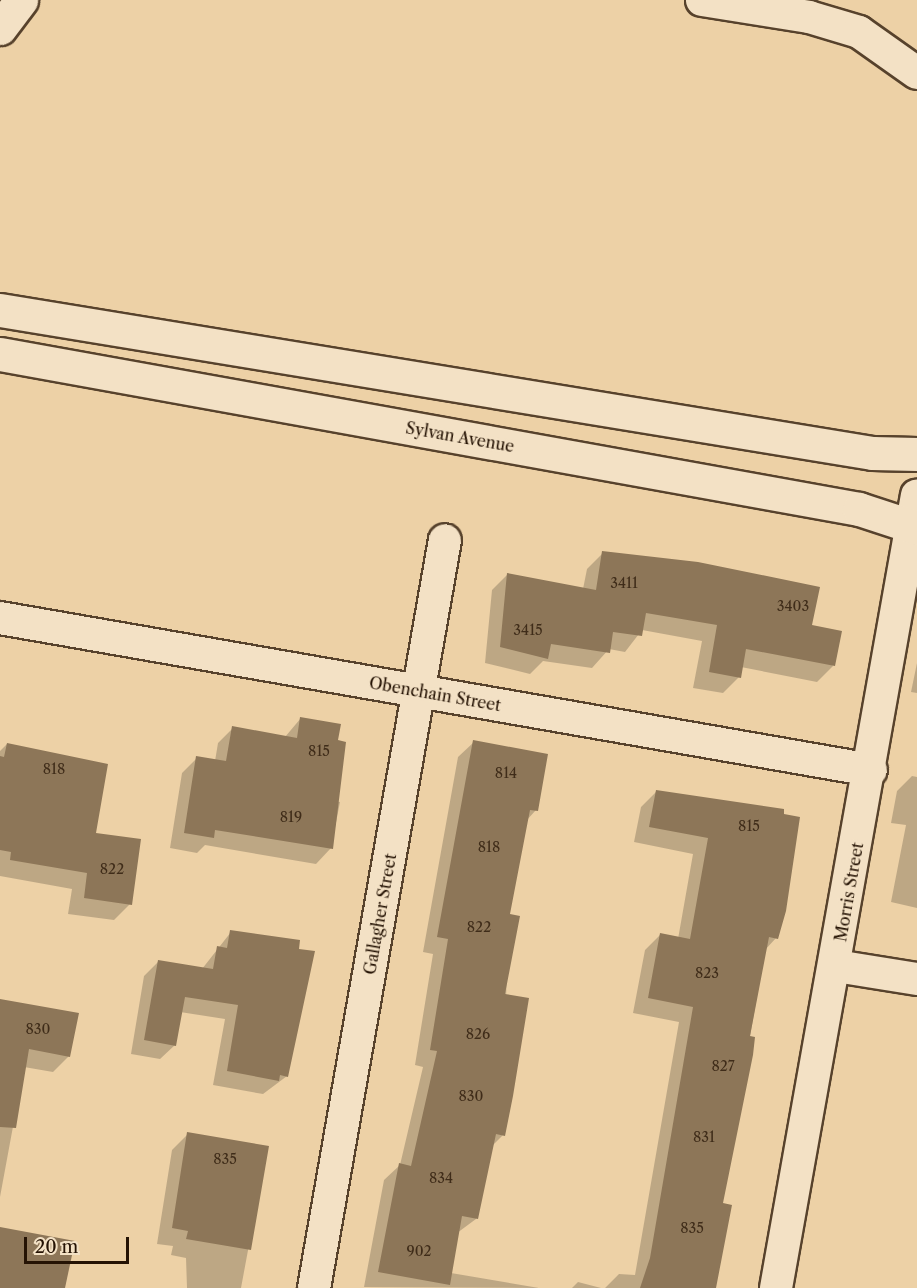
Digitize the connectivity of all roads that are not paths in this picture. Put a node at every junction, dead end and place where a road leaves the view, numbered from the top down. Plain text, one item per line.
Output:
1 (21, 0) edge
2 (702, 0) edge
3 (0, 28) edge
4 (917, 73) edge
5 (0, 310) edge
6 (11, 356) edge
7 (917, 454) edge
8 (917, 495) edge
9 (914, 528) edge
10 (445, 540) dead end
11 (0, 618) edge
12 (420, 692) junction
13 (871, 770) junction
14 (836, 966) junction
15 (917, 979) edge
16 (314, 1288) edge
17 (776, 1288) edge

1 - 3 main road
2 - 4 street
5 - 7 main road
6 - 9 main road, Sylvan Avenue
8 - 9 street, Morris Street
9 - 13 street, Morris Street
10 - 12 street, Gallagher Street
11 - 12 street, Obenchain Street
12 - 13 street, Obenchain Street
12 - 16 street, Gallagher Street
13 - 14 street, Morris Street
14 - 15 street
14 - 17 street, Morris Street

